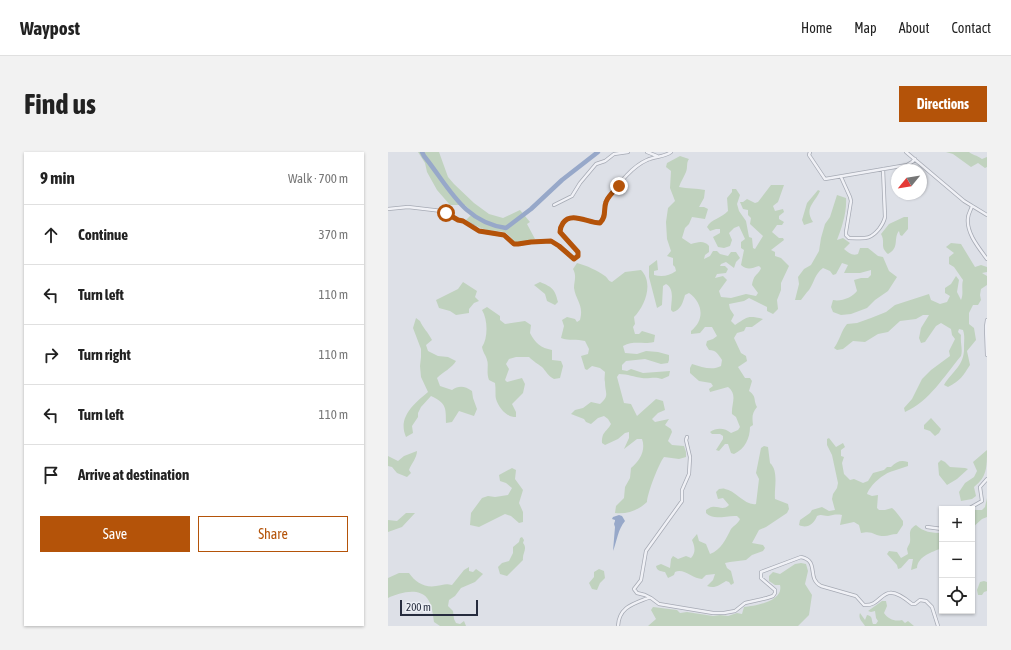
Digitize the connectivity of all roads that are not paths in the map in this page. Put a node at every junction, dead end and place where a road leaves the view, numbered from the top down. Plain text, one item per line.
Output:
1 (628, 152) edge
2 (646, 152) edge
3 (671, 152) edge
4 (810, 152) edge
5 (906, 152) edge
6 (658, 156) junction
7 (915, 159) junction
8 (883, 169) junction
9 (841, 177) junction
10 (554, 206) dead end
11 (972, 206) junction
12 (388, 209) edge
13 (987, 215) edge
14 (987, 259) edge
15 (987, 320) edge
16 (987, 356) edge
17 (687, 437) dead end
18 (987, 479) edge
19 (973, 506) edge
20 (927, 527) dead end
21 (939, 529) edge
22 (651, 598) junction
23 (618, 626) edge
24 (938, 626) edge

1 - 10 street
2 - 6 street
3 - 6 street
4 - 9 street
5 - 7 street
6 - 12 street
7 - 8 street
7 - 11 street
8 - 9 street
8 - 9 street
11 - 13 street
11 - 14 street
15 - 16 street
17 - 22 street
18 - 19 street
20 - 21 street
22 - 23 street
22 - 24 street

